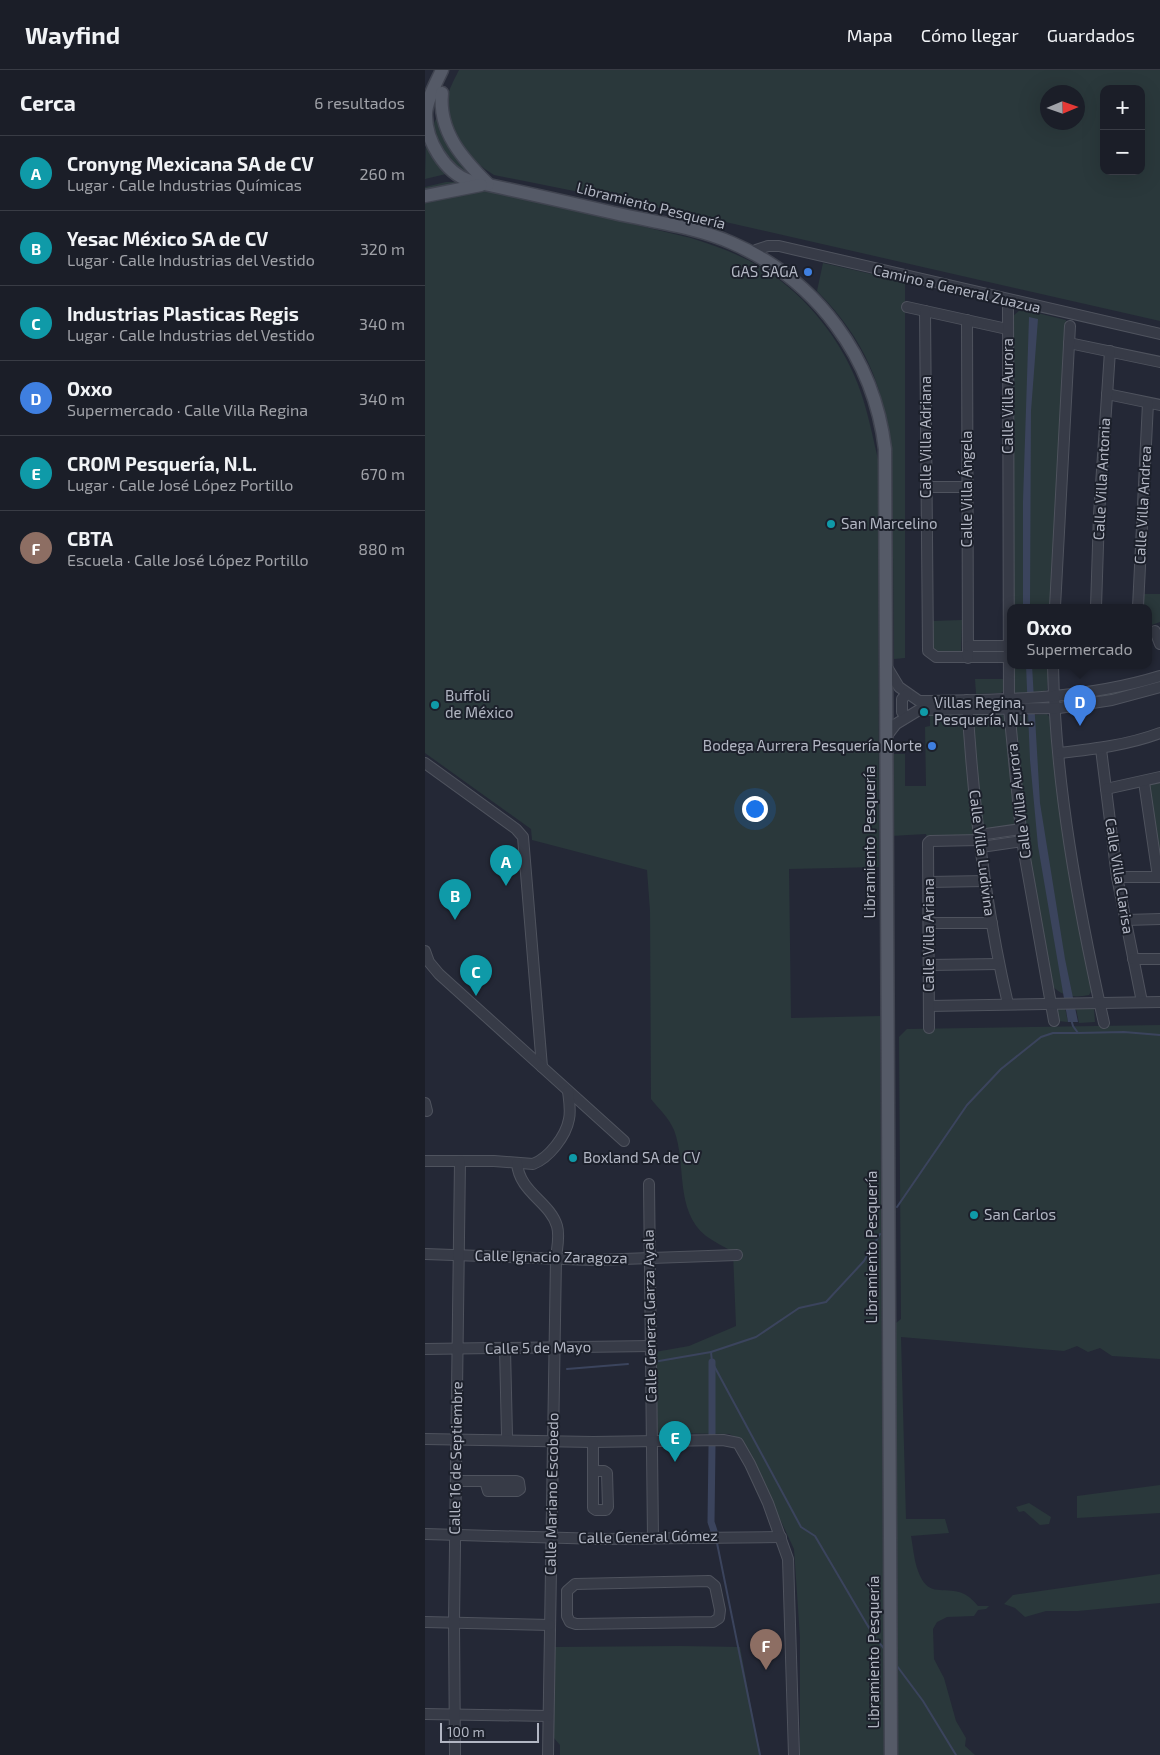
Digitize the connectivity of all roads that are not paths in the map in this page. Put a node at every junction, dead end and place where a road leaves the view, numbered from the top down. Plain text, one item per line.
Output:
1 (441, 70) edge
2 (451, 70) edge
3 (441, 93) junction
4 (425, 103) edge
5 (426, 127) edge
6 (488, 184) junction
7 (425, 196) edge
8 (756, 250) dead end
9 (907, 307) dead end
10 (1008, 308) dead end
11 (925, 311) junction
12 (967, 320) junction
13 (1070, 326) dead end
14 (1007, 329) junction
15 (1160, 334) edge
16 (1069, 343) junction
17 (1110, 351) junction
18 (1160, 362) edge
19 (1107, 394) junction
20 (1148, 403) junction
21 (1160, 405) edge
22 (926, 487) junction
23 (967, 487) junction
24 (1008, 604) edge
25 (1055, 604) edge
26 (1096, 604) edge
27 (1138, 604) edge
28 (1154, 631) edge
29 (1160, 644) edge
30 (968, 646) junction
31 (1007, 651) edge
32 (1007, 651) edge
33 (967, 658) junction
34 (886, 662) junction
35 (1009, 669) edge
36 (1053, 669) edge
37 (1160, 676) edge
38 (898, 686) junction
39 (1160, 686) edge
40 (886, 696) junction
41 (909, 696) junction
42 (1053, 702) junction
43 (1011, 703) junction
44 (967, 705) junction
45 (886, 712) junction
46 (909, 715) junction
47 (897, 722) junction
48 (1160, 733) edge
49 (886, 738) junction
50 (1101, 749) junction
51 (1060, 753) junction
52 (425, 763) edge
53 (1160, 777) edge
54 (1144, 782) junction
55 (1106, 789) junction
56 (1021, 829) junction
57 (980, 840) junction
58 (1022, 841) junction
59 (1117, 877) junction
60 (1159, 877) edge
61 (985, 881) junction
62 (929, 882) junction
63 (1160, 919) edge
64 (1126, 920) junction
65 (929, 923) junction
66 (991, 923) junction
67 (425, 951) edge
68 (1133, 959) junction
69 (1160, 959) edge
70 (999, 964) junction
71 (929, 965) junction
72 (1142, 1002) junction
73 (1160, 1002) edge
74 (1098, 1003) junction
75 (1008, 1004) junction
76 (1051, 1004) junction
77 (929, 1006) junction
78 (1054, 1021) dead end
79 (1104, 1022) dead end
80 (929, 1028) dead end
81 (542, 1066) junction
82 (568, 1091) junction
83 (624, 1141) dead end
84 (425, 1161) edge
85 (460, 1162) junction
86 (517, 1163) junction
87 (649, 1184) dead end
88 (425, 1254) edge
89 (459, 1254) junction
90 (737, 1255) dead end
91 (556, 1258) junction
92 (649, 1258) junction
93 (651, 1346) junction
94 (554, 1348) junction
95 (425, 1349) edge
96 (505, 1349) junction
97 (458, 1350) junction
98 (507, 1436) dead end
99 (425, 1439) edge
100 (458, 1439) junction
101 (553, 1442) junction
102 (593, 1442) junction
103 (653, 1442) junction
104 (593, 1471) dead end
105 (456, 1481) junction
106 (485, 1481) dead end
107 (425, 1534) edge
108 (455, 1534) junction
109 (781, 1537) junction
110 (550, 1538) junction
111 (653, 1538) junction
112 (550, 1603) junction
113 (567, 1603) junction
114 (425, 1622) edge
115 (454, 1622) junction
116 (550, 1625) junction
117 (425, 1714) edge
118 (455, 1714) junction
119 (548, 1716) junction
120 (455, 1755) edge
121 (548, 1755) edge
122 (794, 1755) edge
123 (891, 1755) edge

1 - 4 main road
1 - 5 main road
2 - 3 main road
3 - 5 main road
3 - 6 main road
5 - 6 main road, Libramiento Pesquería
6 - 7 main road
6 - 34 main road, Libramiento Pesquería
8 - 15 street, Camino a General Zuazua
9 - 11 street
10 - 14 street, Calle Villa Aurora
11 - 12 street
11 - 22 street, Calle Villa Adriana
12 - 14 street
12 - 23 street, Calle Villa Ángela
13 - 16 street
14 - 24 street, Calle Villa Aurora
16 - 17 street
16 - 25 street
17 - 18 street
17 - 19 street, Calle Villa Antonia
19 - 20 street
19 - 26 street, Calle Villa Antonia
20 - 21 street
20 - 27 street, Calle Villa Andrea
22 - 23 street
22 - 33 street, Calle Villa Adriana
23 - 30 street, Calle Villa Ángela
28 - 29 street
30 - 31 street
30 - 33 street, Calle Villa Ángela
32 - 33 street
34 - 38 street
34 - 40 main road, Libramiento Pesquería
35 - 43 street, Calle Villa Aurora
36 - 42 street
37 - 42 street
38 - 40 street
38 - 41 street
39 - 42 street
40 - 45 main road, Libramiento Pesquería
41 - 44 street
41 - 46 street
41 - 46 street
42 - 43 street
42 - 51 street
43 - 44 street
43 - 56 street, Calle Villa Aurora
44 - 46 street
44 - 57 street, Calle Villa Ludivina
45 - 47 street
45 - 49 main road, Libramiento Pesquería
46 - 47 street
47 - 49 street
48 - 50 street
49 - 123 main road, Libramiento Pesquería
50 - 51 street
50 - 55 street, Calle Villa Clarisa
51 - 74 street
52 - 81 street
53 - 54 street
54 - 55 street
54 - 60 street
55 - 59 street, Calle Villa Clarisa
56 - 57 street
56 - 58 street, Calle Villa Aurora
57 - 58 street
57 - 61 street, Calle Villa Ludivina
57 - 62 street, Calle Villa Ariana
58 - 76 street, Calle Villa Aurora
59 - 60 street
59 - 64 street, Calle Villa Clarisa
61 - 62 street
61 - 66 street, Calle Villa Ludivina
62 - 65 street, Calle Villa Ariana
63 - 64 street
64 - 68 street, Calle Villa Clarisa
65 - 66 street
65 - 71 street, Calle Villa Ariana
66 - 70 street, Calle Villa Ludivina
67 - 81 street
68 - 69 street
68 - 72 street, Calle Villa Clarisa
70 - 71 street
70 - 75 street, Calle Villa Ludivina
71 - 77 street, Calle Villa Ariana
72 - 73 street
72 - 74 street
74 - 76 street
74 - 79 street
75 - 76 street
75 - 77 street
76 - 78 street, Calle Villa Aurora
77 - 80 street, Calle Villa Ariana
81 - 82 street
82 - 83 street
82 - 86 street
84 - 85 street
85 - 86 street
85 - 89 street, Calle 16 de Septiembre
86 - 91 street, Calle Mariano Escobedo
87 - 92 street, Calle General Garza Ayala
88 - 89 street, Calle Ignacio Zaragoza
89 - 91 street, Calle Ignacio Zaragoza
89 - 97 street, Calle 16 de Septiembre
90 - 92 street, Calle Ignacio Zaragoza
91 - 92 street, Calle Ignacio Zaragoza
91 - 94 street, Calle Mariano Escobedo
92 - 93 street, Calle General Garza Ayala
93 - 94 street, Calle 5 de Mayo
93 - 103 street, Calle General Garza Ayala
94 - 96 street, Calle 5 de Mayo
94 - 101 street, Calle Mariano Escobedo
95 - 97 street, Calle 5 de Mayo
96 - 97 street, Calle 5 de Mayo
96 - 98 street
97 - 100 street, Calle 16 de Septiembre
99 - 100 street
100 - 101 street
100 - 105 street, Calle 16 de Septiembre
101 - 102 street
101 - 110 street, Calle Mariano Escobedo
102 - 103 street
102 - 104 street
103 - 109 street
103 - 111 street, Calle General Garza Ayala
105 - 106 street
105 - 108 street, Calle 16 de Septiembre
107 - 108 street, Calle General Gómez
108 - 110 street, Calle General Gómez
108 - 115 street, Calle 16 de Septiembre
109 - 111 street, Calle General Gómez
109 - 122 street
110 - 111 street, Calle General Gómez
110 - 112 street, Calle Mariano Escobedo
112 - 113 street
112 - 116 street, Calle Mariano Escobedo
113 - 113 street
114 - 115 street
115 - 116 street
115 - 118 street, Calle 16 de Septiembre
116 - 119 street, Calle Mariano Escobedo
117 - 118 street
118 - 119 street
118 - 120 street, Calle 16 de Septiembre
119 - 121 street, Calle Mariano Escobedo

